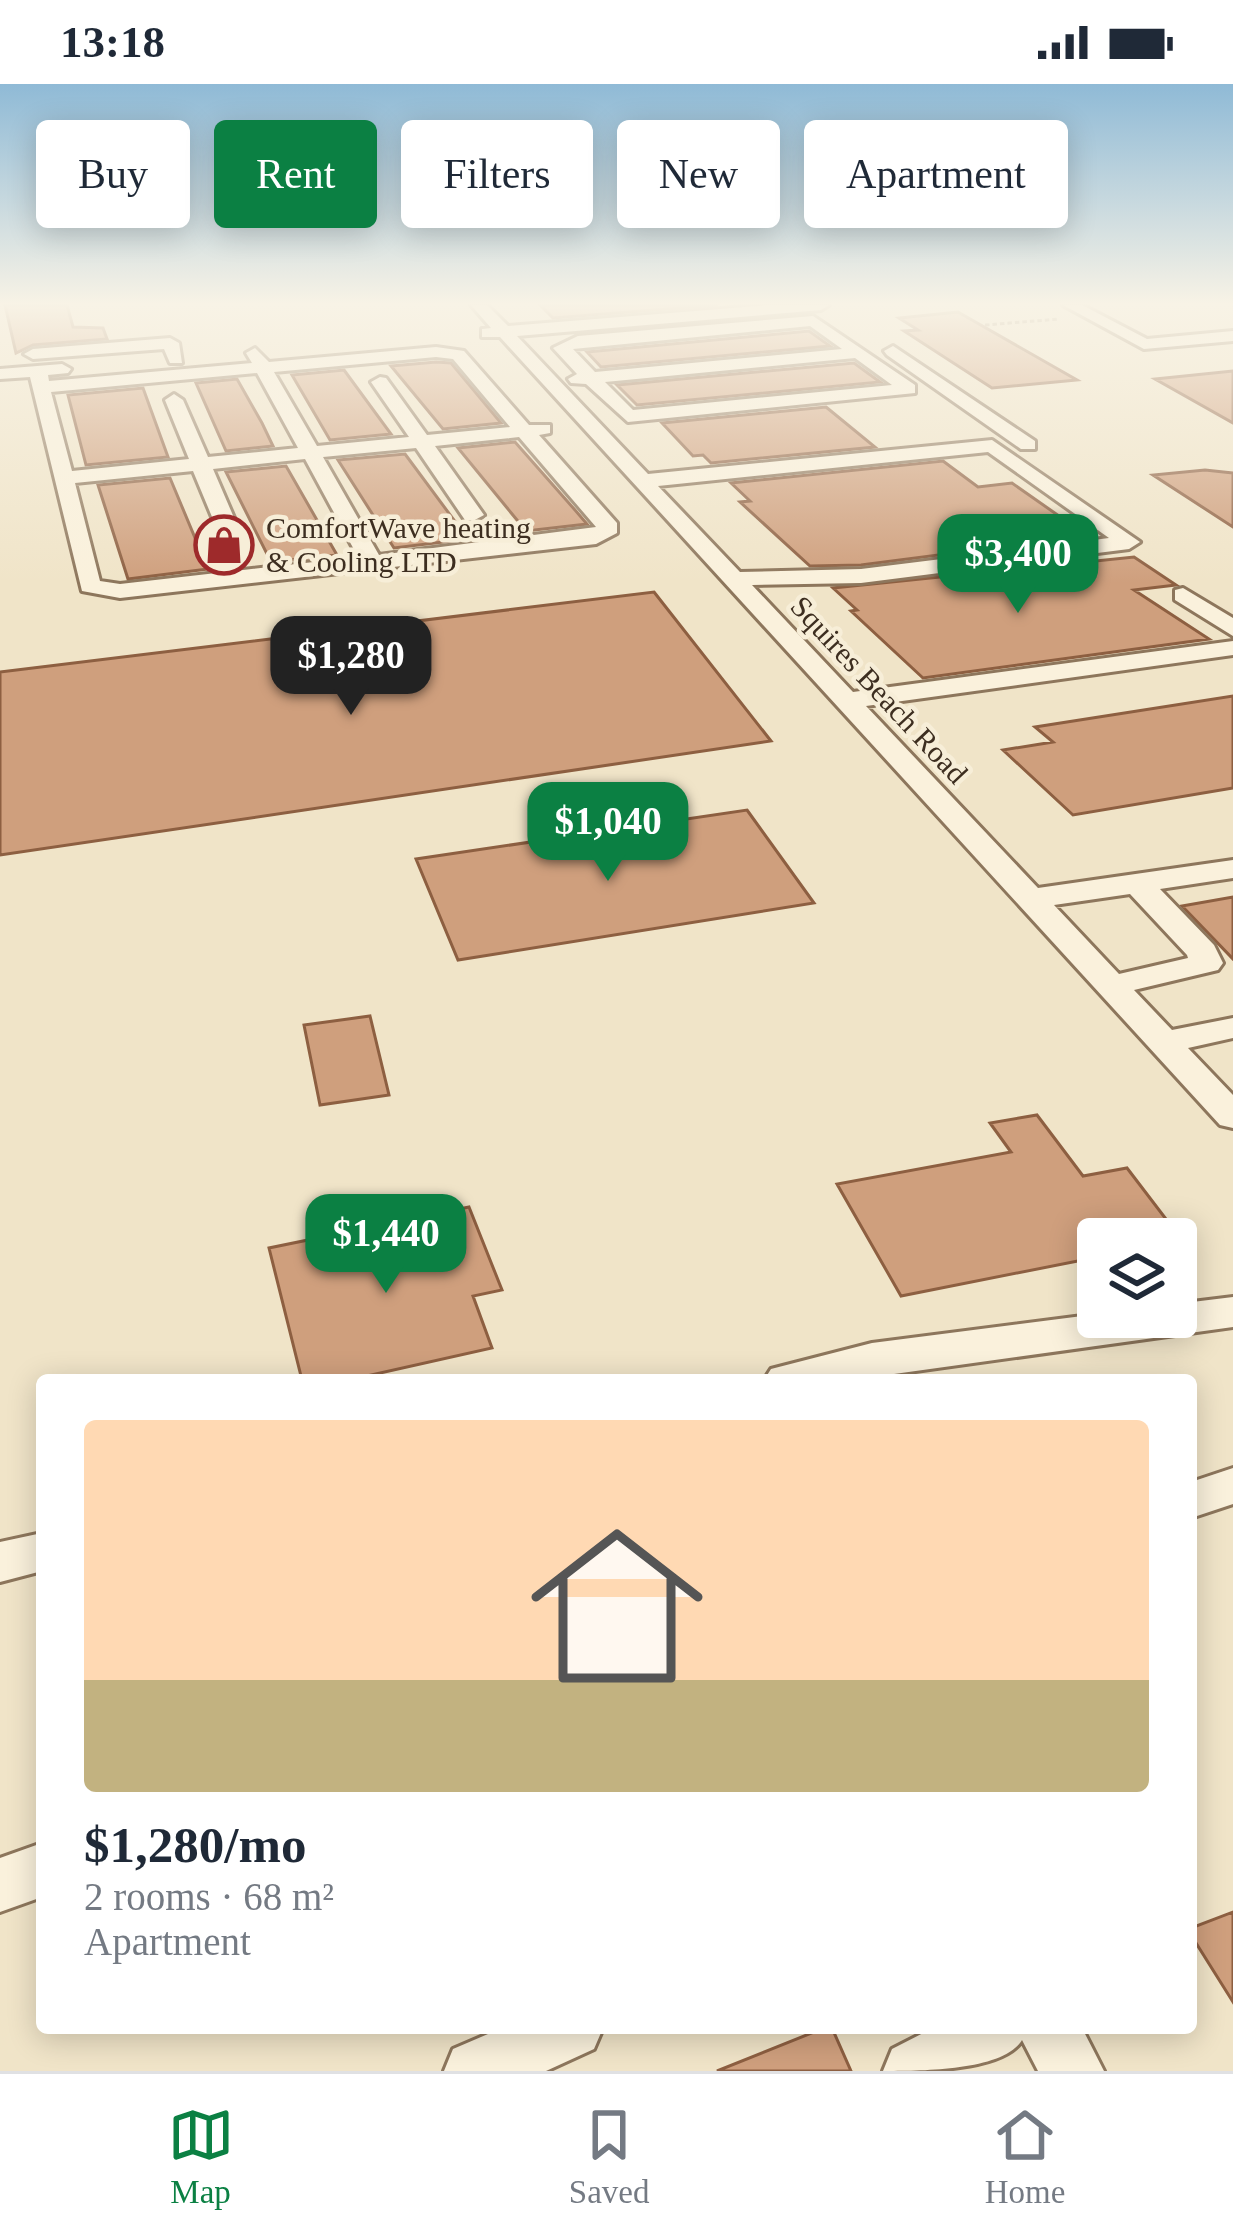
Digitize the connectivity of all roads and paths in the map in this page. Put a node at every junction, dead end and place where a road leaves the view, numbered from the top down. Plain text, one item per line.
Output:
1 (44, 398) edge
2 (281, 398) edge
3 (391, 398) edge
4 (496, 398) edge
5 (564, 398) edge
6 (610, 398) edge
7 (811, 398) edge
8 (960, 398) edge
9 (174, 400) dead end
10 (628, 416) junction
11 (586, 422) junction
12 (525, 431) junction
13 (421, 441) junction
14 (1028, 445) dead end
15 (312, 452) junction
16 (199, 464) junction
17 (63, 478) junction
18 (643, 482) junction
19 (473, 515) dead end
20 (233, 541) dead end
21 (372, 562) junction
22 (730, 579) junction
23 (1183, 595) dead end
24 (1233, 629) edge
25 (1233, 648) edge
26 (845, 701) junction
27 (1233, 869) edge
28 (1139, 885) junction
29 (1030, 899) junction
30 (1111, 986) junction
31 (1233, 1028) edge
32 (1164, 1042) junction
33 (1233, 1117) edge
34 (1233, 1312) edge
35 (811, 1374) edge
36 (1233, 1486) edge
37 (1197, 1498) edge
38 (36, 1553) edge
39 (0, 1562) edge
40 (36, 1872) edge
41 (0, 1885) edge
42 (559, 2034) edge
43 (984, 2034) edge
44 (1051, 2034) edge
45 (475, 2071) edge
46 (914, 2071) edge
47 (1073, 2071) edge

1 - 17 street
2 - 15 street
3 - 13 street
4 - 12 street
5 - 11 street, Squires Beach Road
6 - 10 street
7 - 10 street
8 - 14 street
9 - 16 street
10 - 11 street
11 - 12 street
11 - 18 street, Squires Beach Road
12 - 13 street
12 - 21 street
13 - 15 street
13 - 19 street
15 - 16 street
15 - 21 street
16 - 17 street
16 - 20 street
17 - 21 street
18 - 22 street, Squires Beach Road
18 - 22 street
22 - 26 street, Squires Beach Road
23 - 24 street
25 - 26 street
26 - 29 street, Squires Beach Road
27 - 28 street
28 - 29 street
28 - 30 street
29 - 30 street, Squires Beach Road
30 - 32 street, Squires Beach Road
31 - 32 street
32 - 33 street, Squires Beach Road
34 - 35 street
36 - 37 street
38 - 39 street
40 - 41 street
42 - 45 street
43 - 46 street
44 - 47 street

